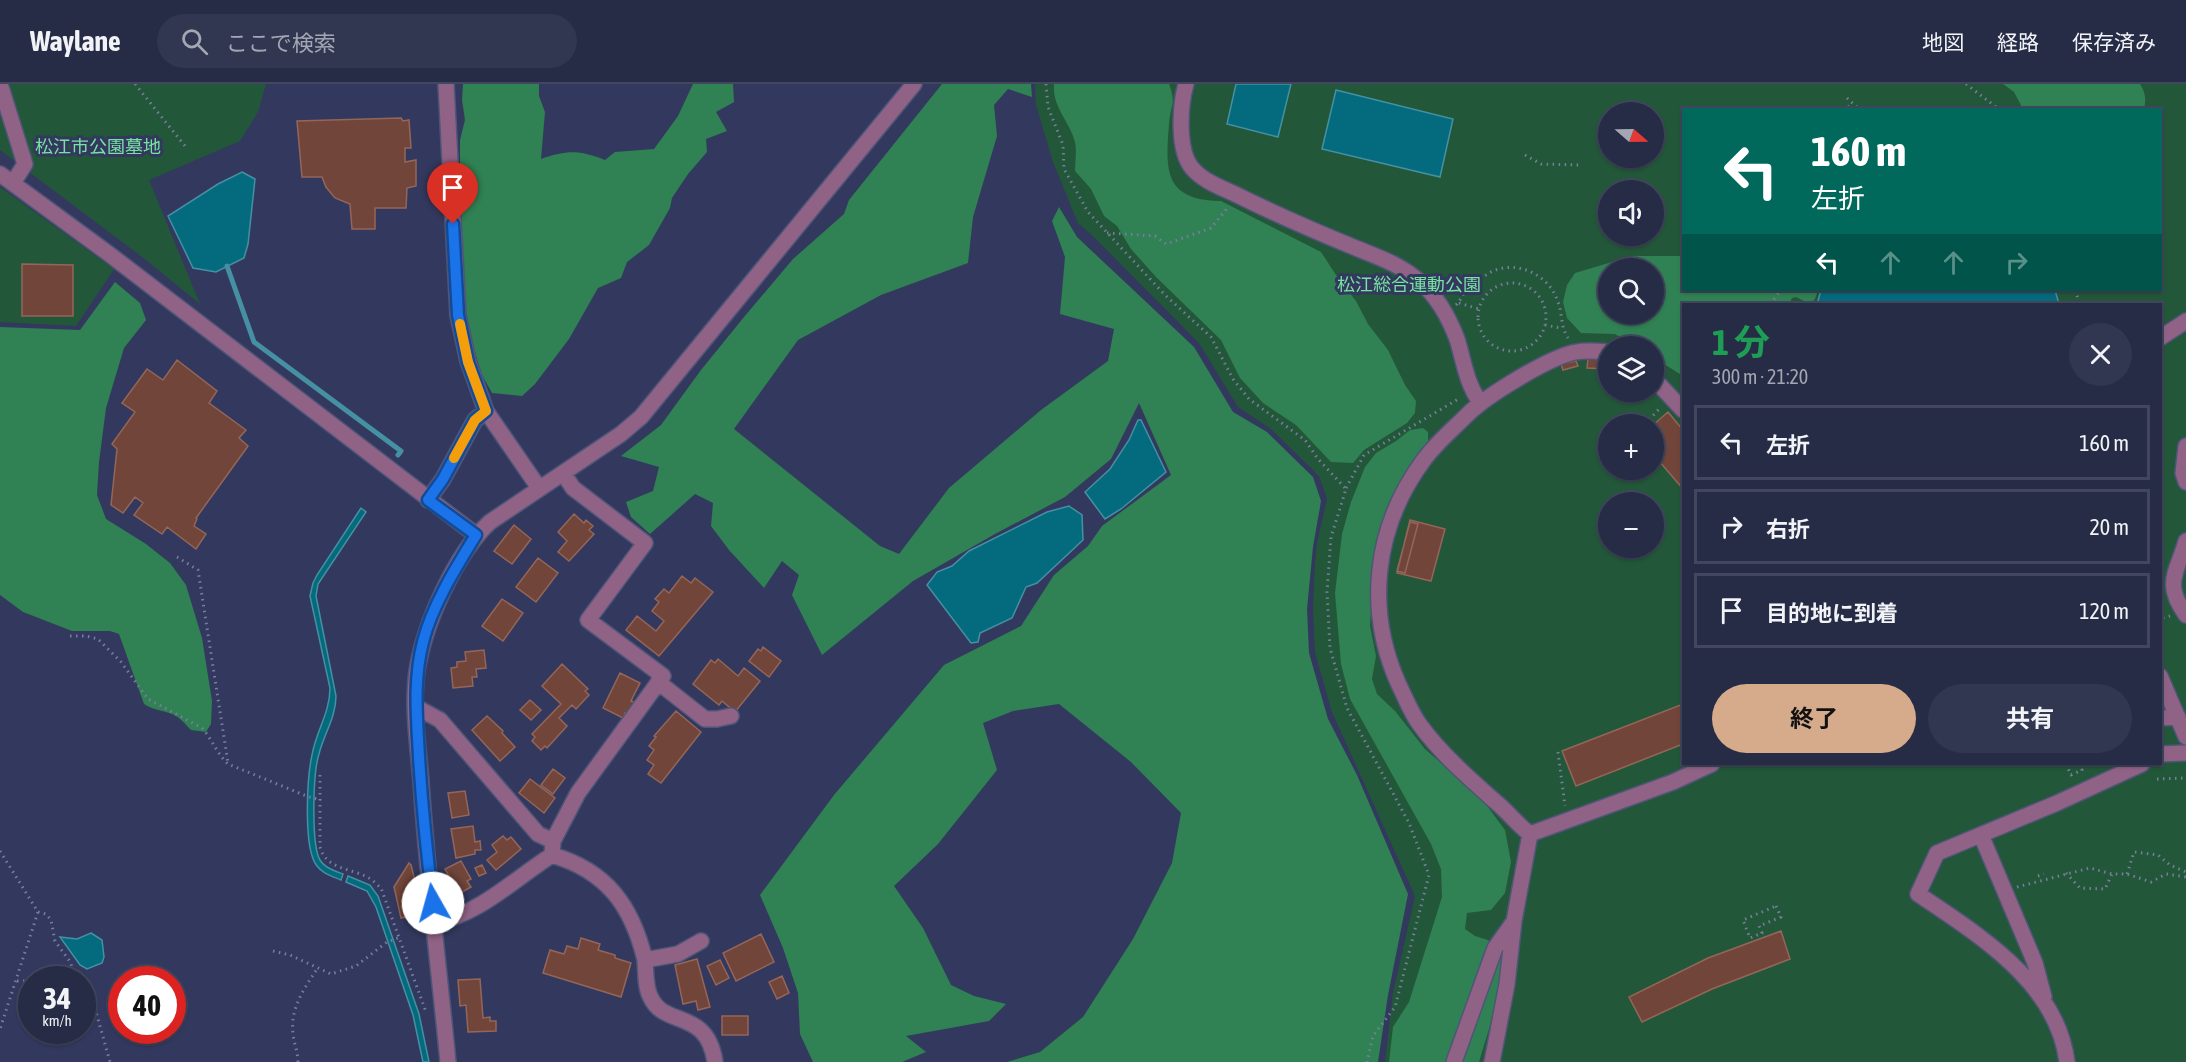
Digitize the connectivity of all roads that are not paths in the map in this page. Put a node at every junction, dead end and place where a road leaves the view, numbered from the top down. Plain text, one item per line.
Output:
1 (0, 84) edge
2 (446, 84) edge
3 (914, 84) edge
4 (1186, 84) edge
5 (0, 174) edge
6 (13, 183) junction
7 (2186, 321) edge
8 (2162, 337) edge
9 (1598, 352) edge
10 (1664, 389) edge
11 (1476, 397) junction
12 (1682, 409) edge
13 (486, 411) junction
14 (2186, 446) edge
15 (563, 473) junction
16 (2186, 482) edge
17 (539, 488) junction
18 (428, 500) junction
19 (476, 535) junction
20 (2186, 540) edge
21 (2186, 615) edge
22 (2162, 681) edge
23 (658, 682) junction
24 (416, 706) junction
25 (731, 716) dead end
26 (2178, 717) junction
27 (2162, 718) edge
28 (2186, 737) edge
29 (2186, 753) edge
30 (2162, 754) edge
31 (1710, 765) edge
32 (2140, 765) edge
33 (1530, 834) junction
34 (1981, 835) junction
35 (552, 848) junction
36 (1514, 921) junction
37 (435, 923) junction
38 (701, 941) dead end
39 (645, 960) junction
40 (2049, 1013) junction
41 (448, 1062) edge
42 (715, 1062) edge
43 (1454, 1062) edge
44 (1492, 1062) edge
45 (2067, 1062) edge

1 - 6 street
2 - 13 street
3 - 15 street
4 - 11 street
5 - 6 street
6 - 18 street
7 - 8 street
9 - 11 street
10 - 12 street
11 - 33 street
13 - 17 street
13 - 18 street
14 - 16 street
15 - 17 street
15 - 23 street
17 - 19 street
18 - 19 street
19 - 24 street
20 - 21 street
22 - 26 street
23 - 25 street
23 - 35 street
24 - 35 street
24 - 37 street
26 - 27 street
26 - 28 street
29 - 30 street
31 - 33 street
32 - 34 street
33 - 36 street
34 - 40 street
34 - 40 street
35 - 37 street
35 - 39 street
36 - 43 street
36 - 44 street
37 - 41 street
38 - 39 street
39 - 42 street
40 - 45 street

